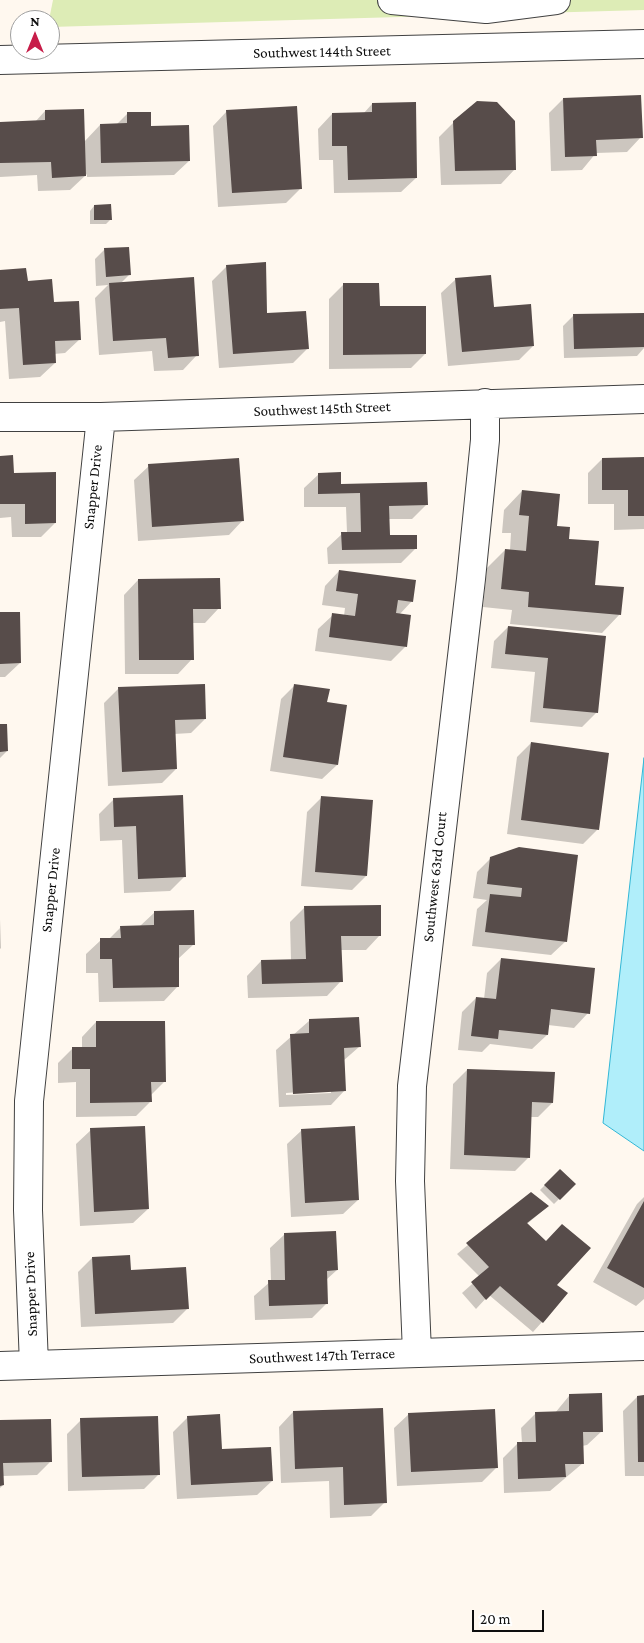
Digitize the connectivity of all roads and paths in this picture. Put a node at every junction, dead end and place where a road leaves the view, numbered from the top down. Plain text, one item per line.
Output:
1 (392, 0) edge
2 (556, 0) edge
3 (644, 44) edge
4 (0, 60) edge
5 (644, 399) edge
6 (485, 403) junction
7 (101, 417) junction
8 (0, 418) edge
9 (644, 1346) edge
10 (417, 1353) junction
11 (34, 1365) junction
12 (0, 1366) edge

1 - 2 street
3 - 4 street, Southwest 144th Street
5 - 6 street, Southwest 145th Street
6 - 7 street, Southwest 145th Street
6 - 10 street, Southwest 63rd Court
7 - 8 street, Southwest 145th Street
7 - 11 street, Snapper Drive
9 - 10 street, Southwest 147th Terrace
10 - 11 street, Southwest 147th Terrace
11 - 12 street, Southwest 147th Terrace

